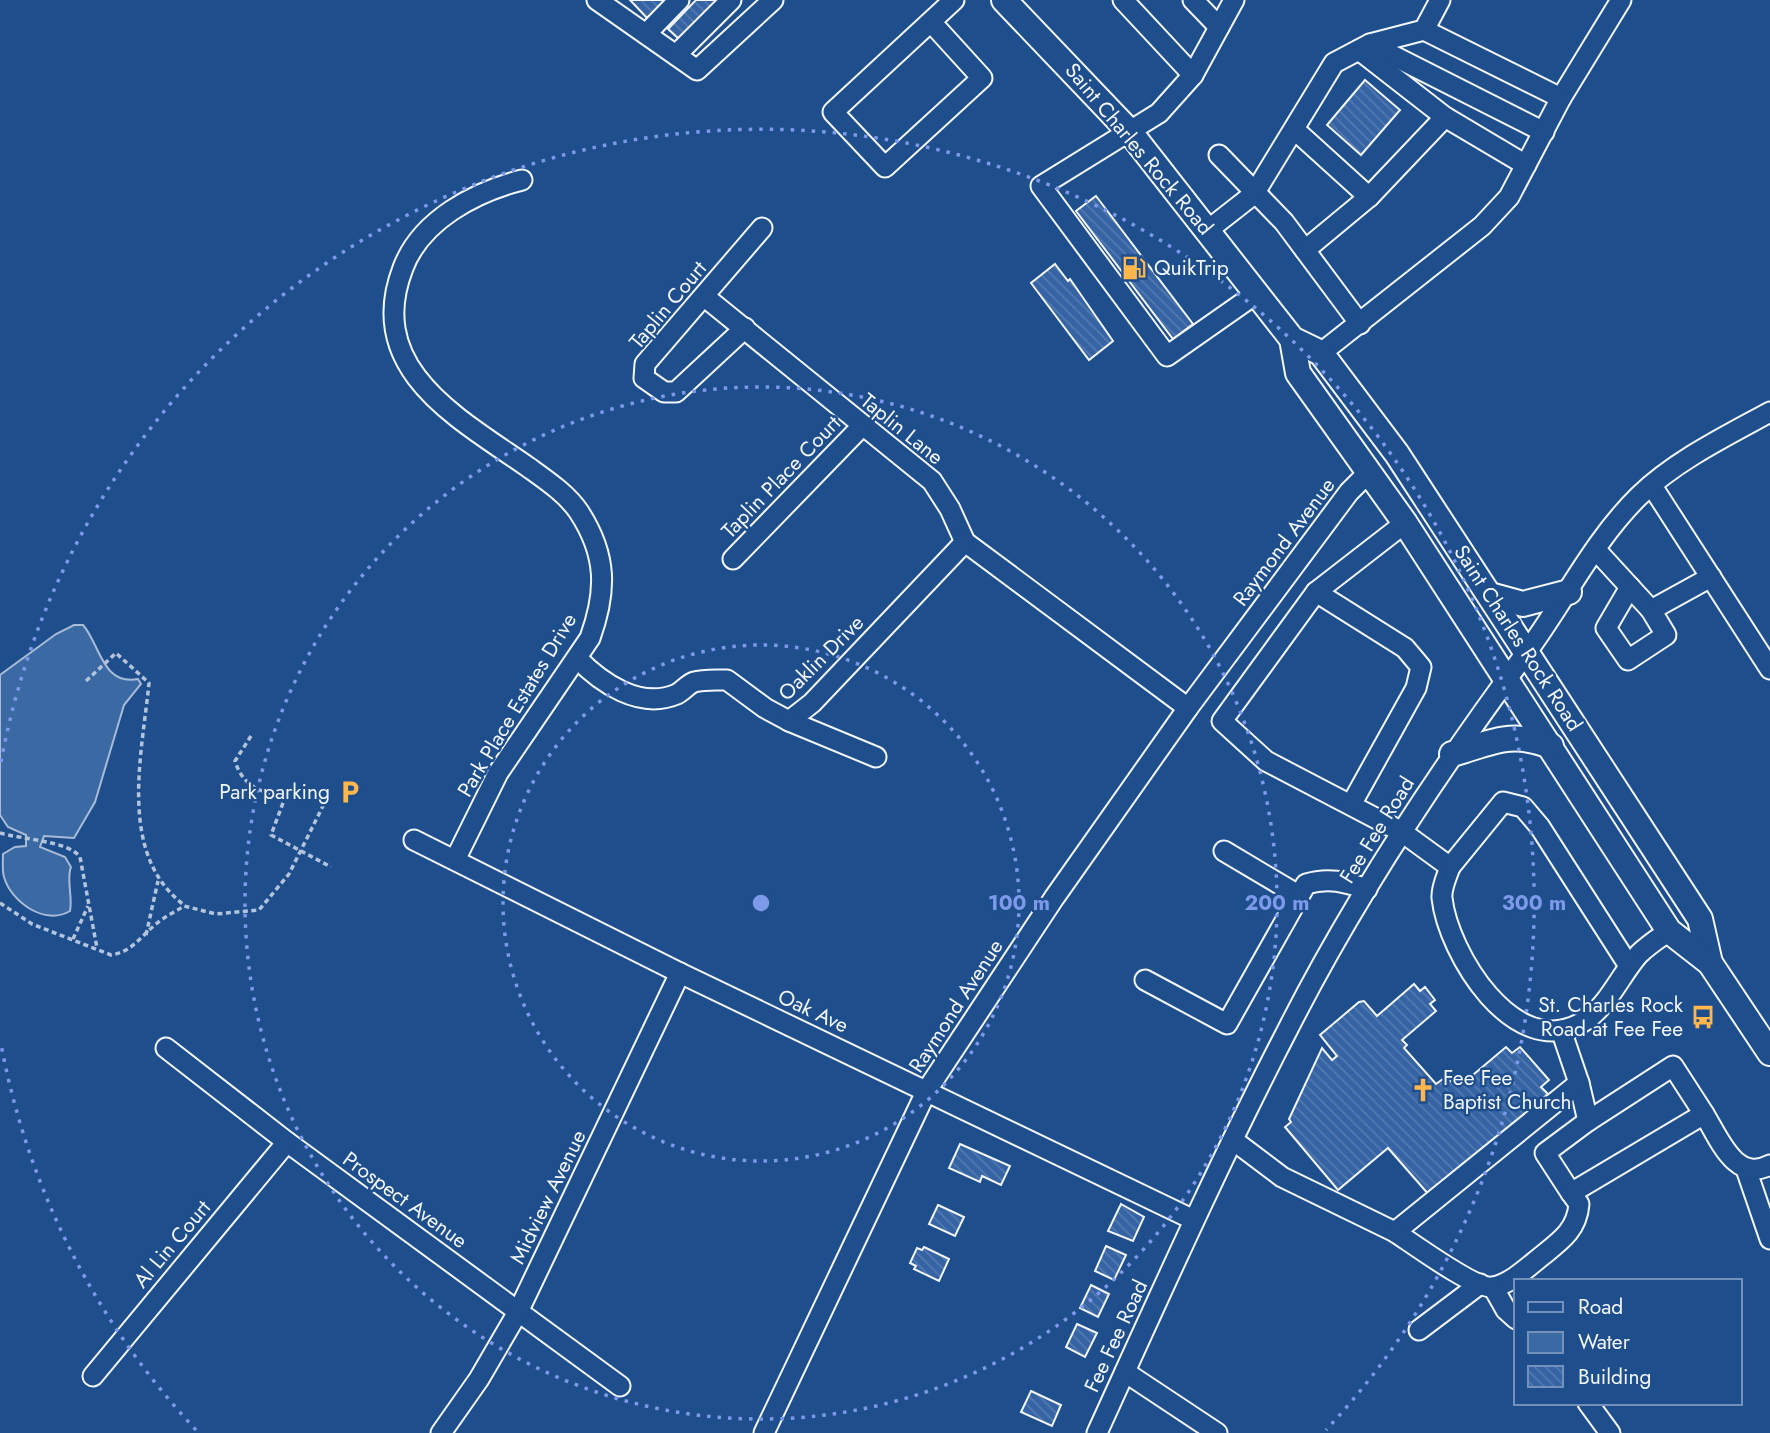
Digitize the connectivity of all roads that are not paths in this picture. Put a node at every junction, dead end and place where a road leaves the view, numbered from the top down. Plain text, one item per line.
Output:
1 (597, 0) edge
2 (679, 0) edge
3 (731, 0) edge
4 (773, 0) edge
5 (954, 0) edge
6 (1123, 0) edge
7 (1193, 0) edge
8 (1234, 0) edge
9 (1440, 0) edge
10 (1621, 0) edge
11 (1007, 1) edge
12 (931, 22) junction
13 (1219, 27) junction
14 (1424, 30) junction
15 (646, 34) junction
16 (1364, 47) junction
17 (676, 55) junction
18 (1192, 75) junction
19 (1561, 99) junction
20 (1446, 117) junction
21 (1294, 130) junction
22 (1129, 131) junction
23 (1544, 132) junction
24 (1219, 155) dead end
25 (1526, 165) junction
26 (522, 180) dead end
27 (1254, 194) junction
28 (1369, 197) junction
29 (762, 228) dead end
30 (1208, 230) junction
31 (1305, 250) junction
32 (1257, 293) junction
33 (705, 297) junction
34 (1360, 324) junction
35 (745, 328) junction
36 (1292, 338) junction
37 (1321, 353) junction
38 (1770, 412) edge
39 (862, 426) junction
40 (1370, 471) junction
41 (1652, 486) junction
42 (1405, 523) junction
43 (965, 542) junction
44 (1596, 550) junction
45 (733, 559) dead end
46 (1710, 577) junction
47 (1630, 587) junction
48 (1316, 592) junction
49 (1569, 592) junction
50 (1490, 595) junction
51 (1651, 610) junction
52 (1527, 652) junction
53 (577, 658) junction
54 (1770, 669) edge
55 (1507, 678) junction
56 (1188, 708) junction
57 (789, 721) junction
58 (1551, 746) junction
59 (1452, 754) junction
60 (876, 757) dead end
61 (1352, 803) junction
62 (1402, 832) junction
63 (414, 840) dead end
64 (1224, 851) dead end
65 (455, 860) junction
66 (1450, 867) junction
67 (1367, 889) junction
68 (1298, 895) junction
69 (1669, 931) junction
70 (1710, 963) junction
71 (1629, 967) junction
72 (680, 973) junction
73 (1145, 980) dead end
74 (1561, 1030) junction
75 (166, 1048) dead end
76 (1770, 1053) edge
77 (1579, 1083) junction
78 (927, 1090) junction
79 (1704, 1114) junction
80 (1588, 1121) junction
81 (1233, 1140) junction
82 (287, 1142) junction
83 (1770, 1165) edge
84 (1746, 1169) junction
85 (1571, 1193) junction
86 (1194, 1220) junction
87 (1395, 1232) junction
88 (1770, 1238) edge
89 (1486, 1286) junction
90 (518, 1311) junction
91 (1514, 1318) edge
92 (1419, 1330) dead end
93 (1125, 1372) junction
94 (93, 1376) dead end
95 (620, 1386) dead end
96 (1589, 1405) edge
97 (441, 1433) edge
98 (764, 1433) edge
99 (1097, 1433) edge
100 (1217, 1433) edge
101 (1610, 1433) edge

1 - 15 street
2 - 15 street
3 - 17 street
4 - 17 street
5 - 12 street
6 - 18 street
7 - 13 street
8 - 13 street
9 - 14 street
10 - 19 street
11 - 22 main road, Saint Charles Rock Road
12 - 12 street
13 - 18 street
14 - 16 street
14 - 19 street
15 - 17 street
16 - 20 street
16 - 21 street
16 - 23 street
18 - 22 street
19 - 23 street
20 - 25 street
20 - 28 street
21 - 27 street
21 - 28 street
22 - 30 main road, Saint Charles Rock Road
22 - 32 street
23 - 25 street
24 - 27 street
25 - 34 street
26 - 53 street, Park Place Estates Drive
27 - 30 street
27 - 31 street
28 - 31 street
29 - 33 street, Taplin Court
30 - 32 main road, Saint Charles Rock Road
31 - 34 street
32 - 36 main road, Saint Charles Rock Road
33 - 35 street, Taplin Lane
33 - 35 street, Taplin Court
34 - 37 street
35 - 39 street, Taplin Lane
36 - 37 main road, Saint Charles Rock Road
36 - 40 main road, Saint Charles Rock Road
37 - 50 main road, Saint Charles Rock Road
38 - 41 street, Fee Fee Road
39 - 43 street, Taplin Lane
39 - 45 street, Taplin Place Court
40 - 42 main road, Saint Charles Rock Road
40 - 56 street, Raymond Avenue
41 - 44 street, Fee Fee Road
41 - 46 street
42 - 48 street
42 - 55 main road, Saint Charles Rock Road
43 - 56 street, Taplin Lane
43 - 57 street, Oaklin Drive
44 - 47 street
44 - 49 street, Fee Fee Road
46 - 51 street
46 - 54 street
47 - 51 street
47 - 51 street
48 - 61 street
48 - 61 street
49 - 50 main road
49 - 52 street, Fee Fee Road
50 - 52 main road, Saint Charles Rock Road
52 - 55 street, Fee Fee Road
52 - 70 main road, Saint Charles Rock Road
53 - 57 street, Oaklin Drive
53 - 65 street, Park Place Estates Drive
55 - 58 main road, Saint Charles Rock Road
55 - 59 street, Fee Fee Road
56 - 78 street, Raymond Avenue
57 - 60 street
58 - 59 main road
58 - 69 main road, Saint Charles Rock Road
59 - 62 street, Fee Fee Road
61 - 62 street
62 - 66 street
62 - 67 street, Fee Fee Road
63 - 65 street, Oak Ave
64 - 68 street
65 - 72 street, Oak Ave
66 - 71 street
66 - 74 street
67 - 68 street
67 - 81 street, Fee Fee Road
68 - 73 street
69 - 70 main road, Saint Charles Rock Road
69 - 71 street
70 - 76 main road, Saint Charles Rock Road
71 - 74 street
72 - 78 street, Oak Ave
72 - 90 street, Midview Avenue
74 - 77 street
75 - 82 street, Prospect Avenue
77 - 80 street
77 - 87 street
78 - 86 street, Oak Ave
78 - 98 street, Raymond Avenue
79 - 80 street
79 - 84 street
79 - 85 street
80 - 85 street
81 - 86 street, Fee Fee Road
81 - 87 street
82 - 90 street, Prospect Avenue
82 - 94 street, Al Lin Court
83 - 84 street
84 - 88 street
85 - 89 street
86 - 93 street, Fee Fee Road
87 - 89 street
89 - 91 street
89 - 92 street
90 - 95 street, Prospect Avenue
90 - 97 street, Midview Avenue
93 - 99 street, Fee Fee Road
93 - 100 street
96 - 101 street

